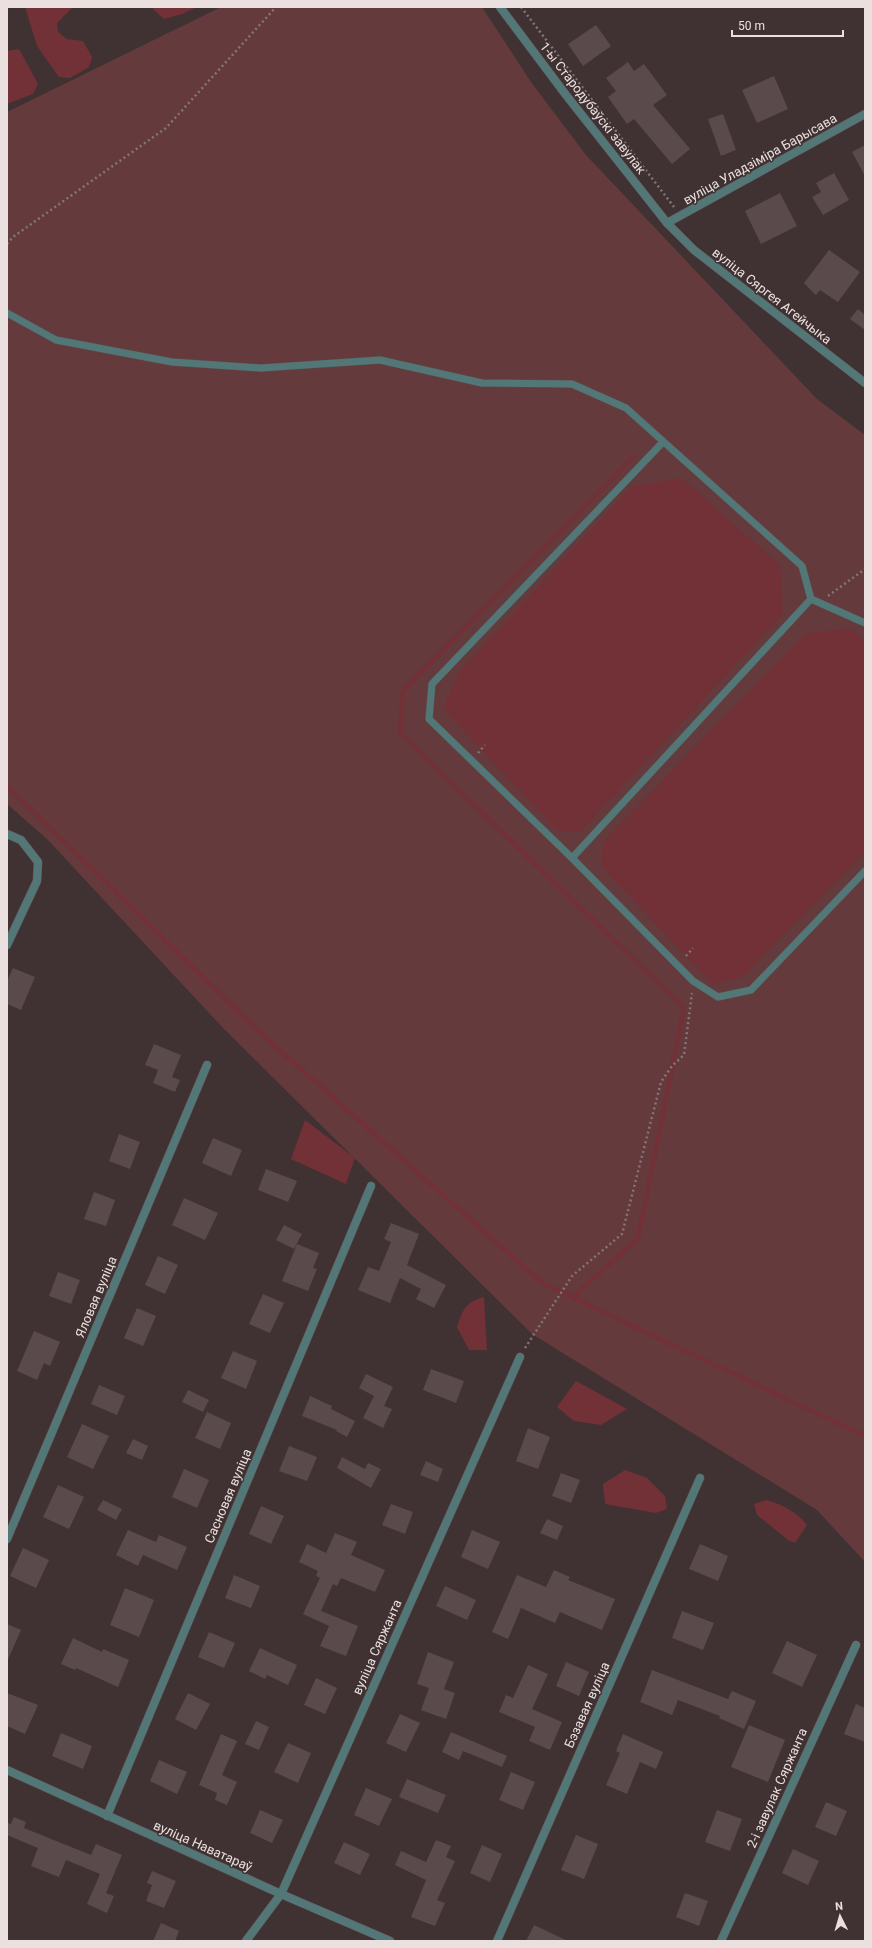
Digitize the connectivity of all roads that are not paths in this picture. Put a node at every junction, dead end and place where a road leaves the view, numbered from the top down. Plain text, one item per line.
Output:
1 (500, 7) edge
2 (865, 114) edge
3 (667, 223) junction
4 (7, 313) edge
5 (865, 383) edge
6 (663, 442) junction
7 (811, 599) junction
8 (865, 623) edge
9 (7, 834) edge
10 (572, 858) junction
11 (865, 871) edge
12 (7, 946) edge
13 (207, 1065) dead end
14 (371, 1186) dead end
15 (520, 1357) road end
16 (700, 1478) dead end
17 (7, 1539) edge
18 (856, 1645) dead end
19 (7, 1770) edge
20 (107, 1816) junction
21 (280, 1894) junction
22 (246, 1941) edge
23 (390, 1941) edge
24 (497, 1941) edge
25 (721, 1941) edge

1 - 3 street, 1-ы Стародубаўскі завулак
2 - 3 street, вуліца Уладзіміра Барысава
3 - 5 street, вуліца Сяргея Агейчыка
4 - 6 lane
6 - 7 lane
6 - 10 lane
7 - 8 lane
7 - 10 lane
9 - 12 street
10 - 11 lane
13 - 17 street, Яловая вуліца
14 - 20 street, Сасновая вуліца
15 - 21 street, вуліца Сяржанта
16 - 24 street, Бэзавая вуліца
18 - 25 street, 2-і завулак Сяржанта
19 - 20 street, вуліца Наватараў
20 - 21 street, вуліца Наватараў
21 - 22 street, вуліца Сяржанта
21 - 23 street, вуліца Наватараў

